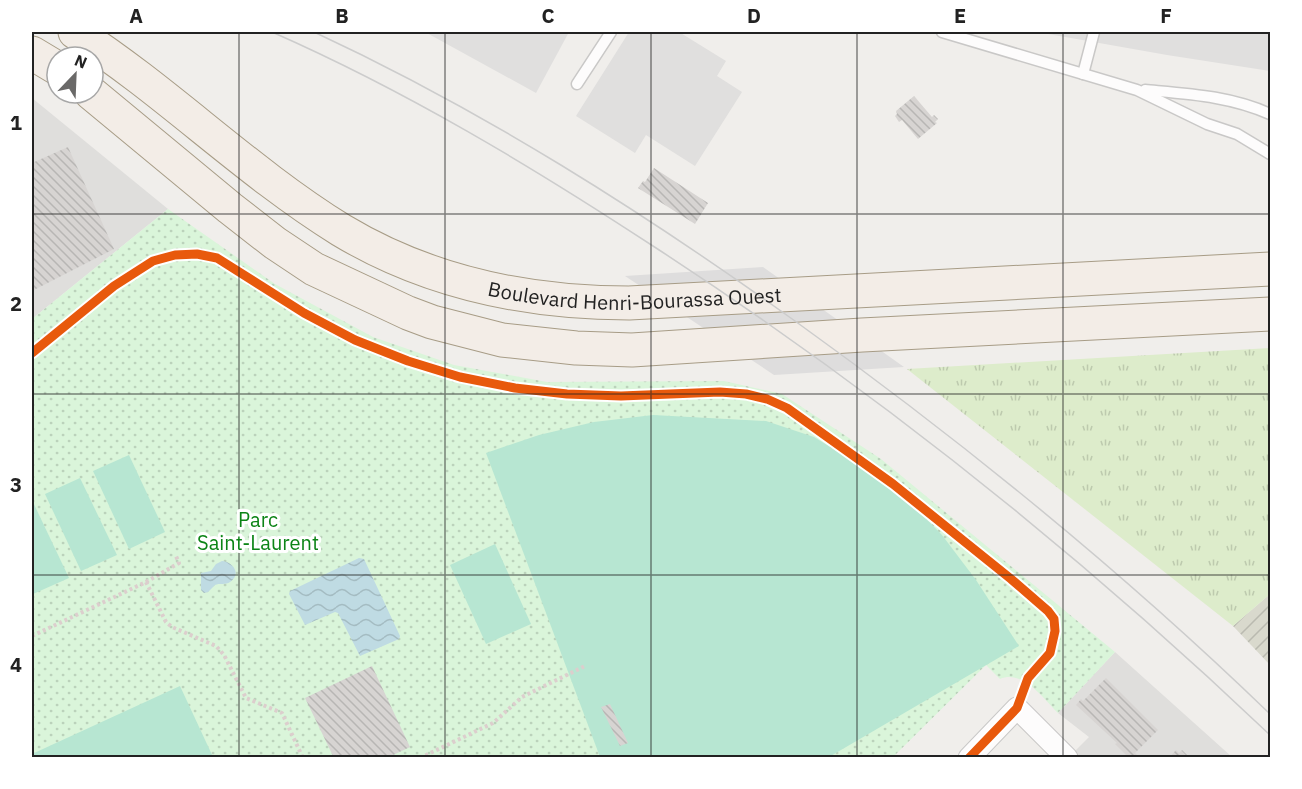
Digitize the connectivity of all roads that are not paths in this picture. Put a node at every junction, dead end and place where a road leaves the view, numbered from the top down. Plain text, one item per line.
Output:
1 (75, 32) edge
2 (611, 32) edge
3 (942, 32) edge
4 (1094, 32) edge
5 (32, 53) edge
6 (45, 61) edge
7 (1083, 74) junction
8 (577, 84) dead end
9 (1137, 90) junction
10 (105, 104) edge
11 (1270, 114) edge
12 (1269, 155) edge
13 (1270, 269) edge
14 (1270, 314) edge
15 (969, 758) edge
16 (1067, 758) edge

1 - 13 main road, Boulevard Henri-Bourassa Ouest
2 - 8 lane
3 - 7 lane
4 - 7 lane
5 - 6 main road
7 - 9 lane
9 - 11 lane
9 - 12 lane
10 - 14 main road
15 - 16 street

